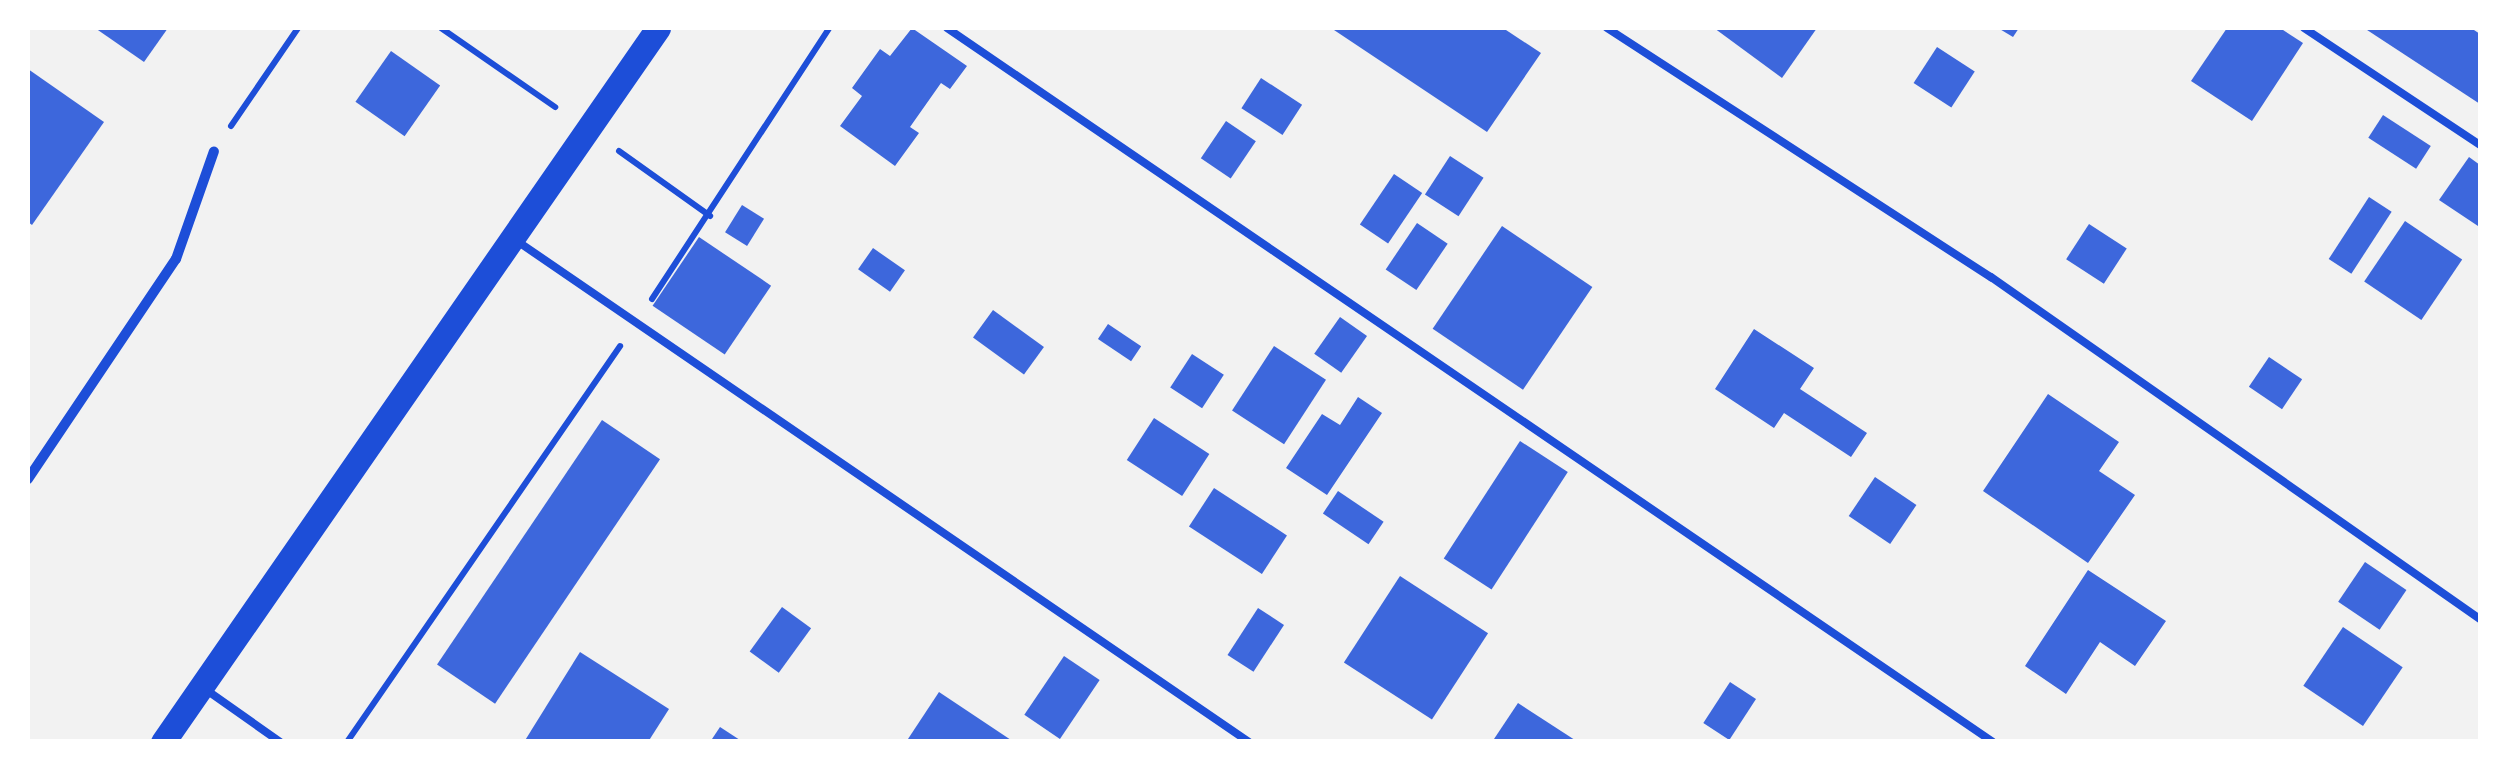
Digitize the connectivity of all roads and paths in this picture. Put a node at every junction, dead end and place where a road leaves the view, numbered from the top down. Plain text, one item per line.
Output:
1 (298, 28) edge
2 (658, 28) edge
3 (829, 28) edge
4 (947, 28) edge
5 (1607, 28) edge
6 (2304, 28) edge
7 (2480, 145) edge
8 (214, 151) joint
9 (514, 238) junction
10 (637, 321) junction
11 (28, 479) edge
12 (2480, 620) edge
13 (201, 686) junction
14 (163, 742) edge
15 (280, 742) edge
16 (347, 742) edge
17 (1250, 742) edge
18 (1994, 742) edge

1 - 8 path
2 - 9 main road
3 - 10 path
4 - 18 lane
5 - 12 lane
6 - 7 lane
8 - 11 street
9 - 10 lane
9 - 13 main road
10 - 16 path
10 - 17 lane
13 - 14 main road
13 - 15 lane

